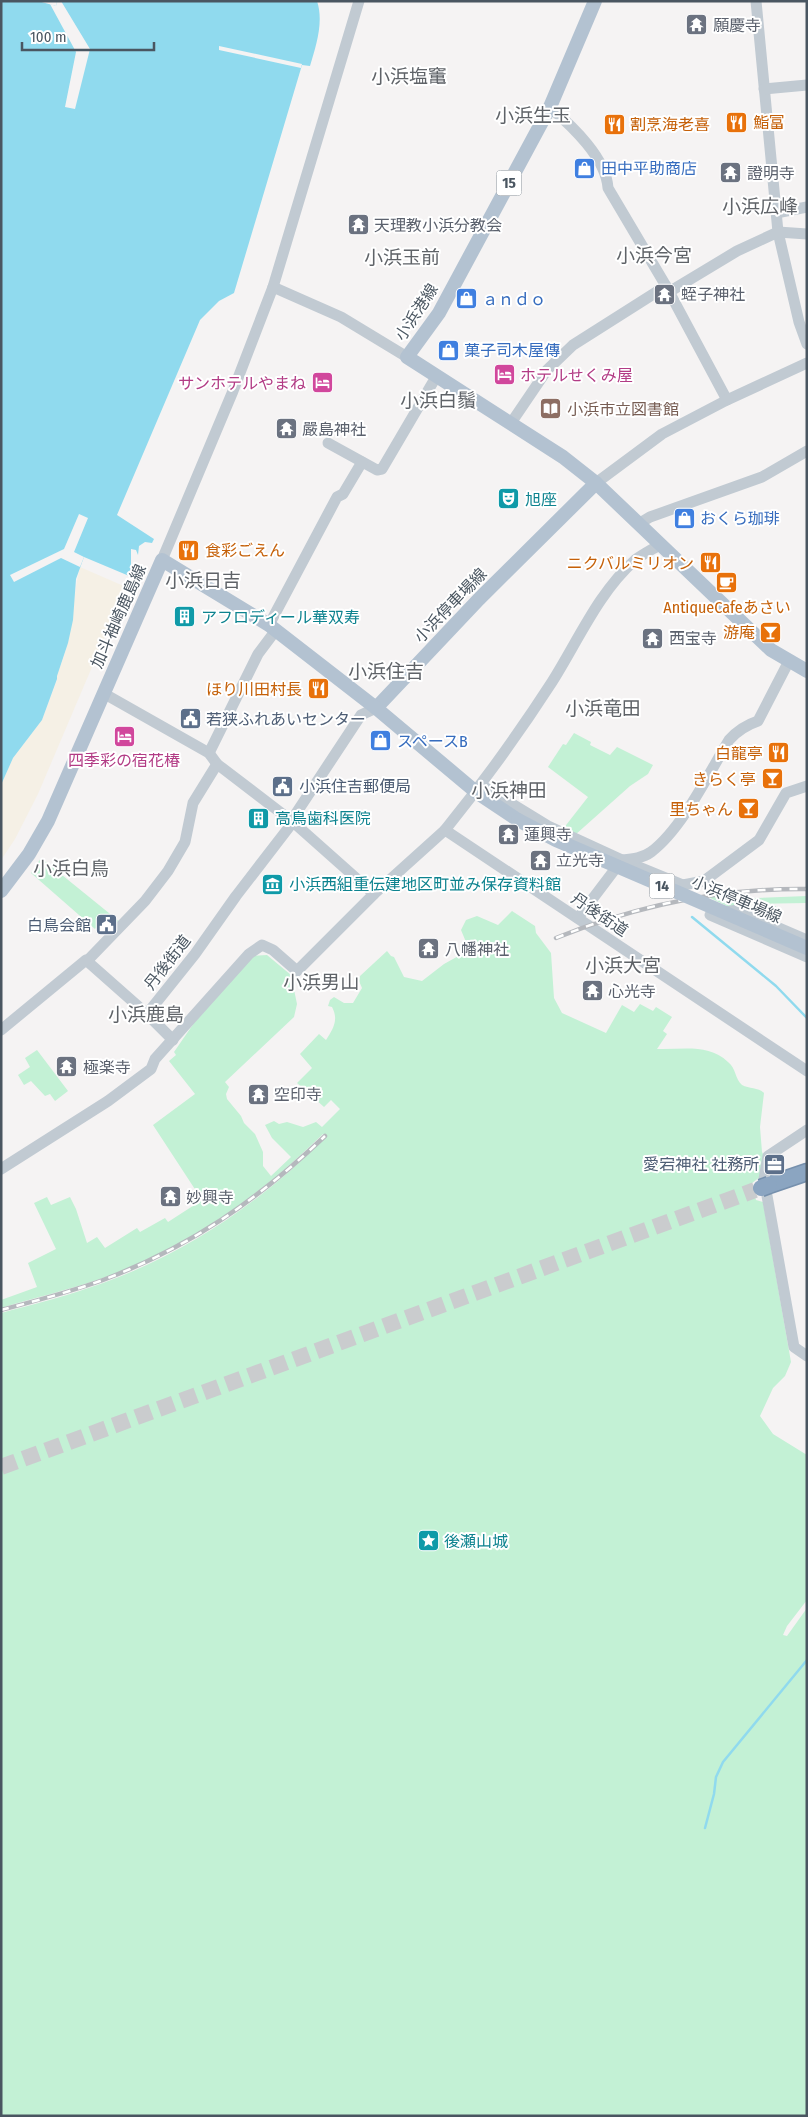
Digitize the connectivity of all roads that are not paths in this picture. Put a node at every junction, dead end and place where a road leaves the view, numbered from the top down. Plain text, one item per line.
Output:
1 (359, 1) edge
2 (595, 1) edge
3 (756, 1) edge
4 (807, 85) edge
5 (764, 89) junction
6 (550, 107) junction
7 (807, 207) edge
8 (776, 213) junction
9 (778, 232) junction
10 (807, 234) edge
11 (273, 287) junction
12 (667, 289) junction
13 (807, 344) edge
14 (407, 357) junction
15 (807, 363) edge
16 (436, 377) junction
17 (727, 400) junction
18 (511, 423) junction
19 (328, 443) dead end
20 (807, 451) edge
21 (362, 462) junction
22 (596, 482) junction
23 (640, 523) junction
24 (661, 544) junction
25 (162, 560) junction
26 (272, 627) junction
27 (789, 661) junction
28 (807, 671) edge
29 (103, 693) junction
30 (376, 708) junction
31 (209, 753) junction
32 (217, 764) junction
33 (807, 786) edge
34 (478, 789) junction
35 (292, 821) junction
36 (445, 830) junction
37 (622, 860) junction
38 (1, 891) edge
39 (374, 894) junction
40 (578, 918) junction
41 (807, 940) edge
42 (807, 948) edge
43 (807, 957) edge
44 (86, 960) dead end
45 (147, 1014) junction
46 (1, 1030) edge
47 (173, 1040) junction
48 (807, 1071) edge
49 (807, 1130) edge
50 (1, 1169) edge
51 (807, 1172) edge
52 (762, 1188) tunnel mouth
53 (807, 1356) edge

1 - 11 street
2 - 6 main road, 小浜港線 / 15
3 - 5 street
4 - 5 street
5 - 8 street
6 - 12 street
6 - 14 main road, 小浜港線 / 15
7 - 8 street
8 - 9 street
9 - 10 street
9 - 12 street
9 - 13 street
11 - 14 street
11 - 25 street
12 - 17 street
12 - 18 street
14 - 16 main road, 小浜港線
15 - 17 street
16 - 18 main road, 小浜港線
16 - 21 street
17 - 22 street
18 - 22 main road, 小浜港線
19 - 21 street
20 - 23 street
21 - 26 street
22 - 23 main road
22 - 30 main road, 小浜停車場線
23 - 24 main road
24 - 27 main road
24 - 34 street
25 - 26 main road, 加斗袖崎鹿島線
25 - 29 main road, 加斗袖崎鹿島線
26 - 30 main road, 加斗袖崎鹿島線
26 - 31 street
27 - 28 main road
27 - 37 street
29 - 31 street
29 - 38 main road, 加斗袖崎鹿島線
30 - 34 main road, 小浜停車場線 / 14
30 - 35 street, 丹後街道
31 - 32 street
32 - 35 street
32 - 45 street
33 - 37 street
34 - 36 street
34 - 37 street
34 - 42 main road, 小浜停車場線 / 14, bridge
35 - 39 street
35 - 45 street, 丹後街道
36 - 39 street
36 - 40 street, 丹後街道
37 - 40 street
39 - 47 street
40 - 48 street, 丹後街道
41 - 43 street
44 - 46 street
45 - 47 street, 丹後街道
47 - 50 street
49 - 53 street
51 - 52 highway

